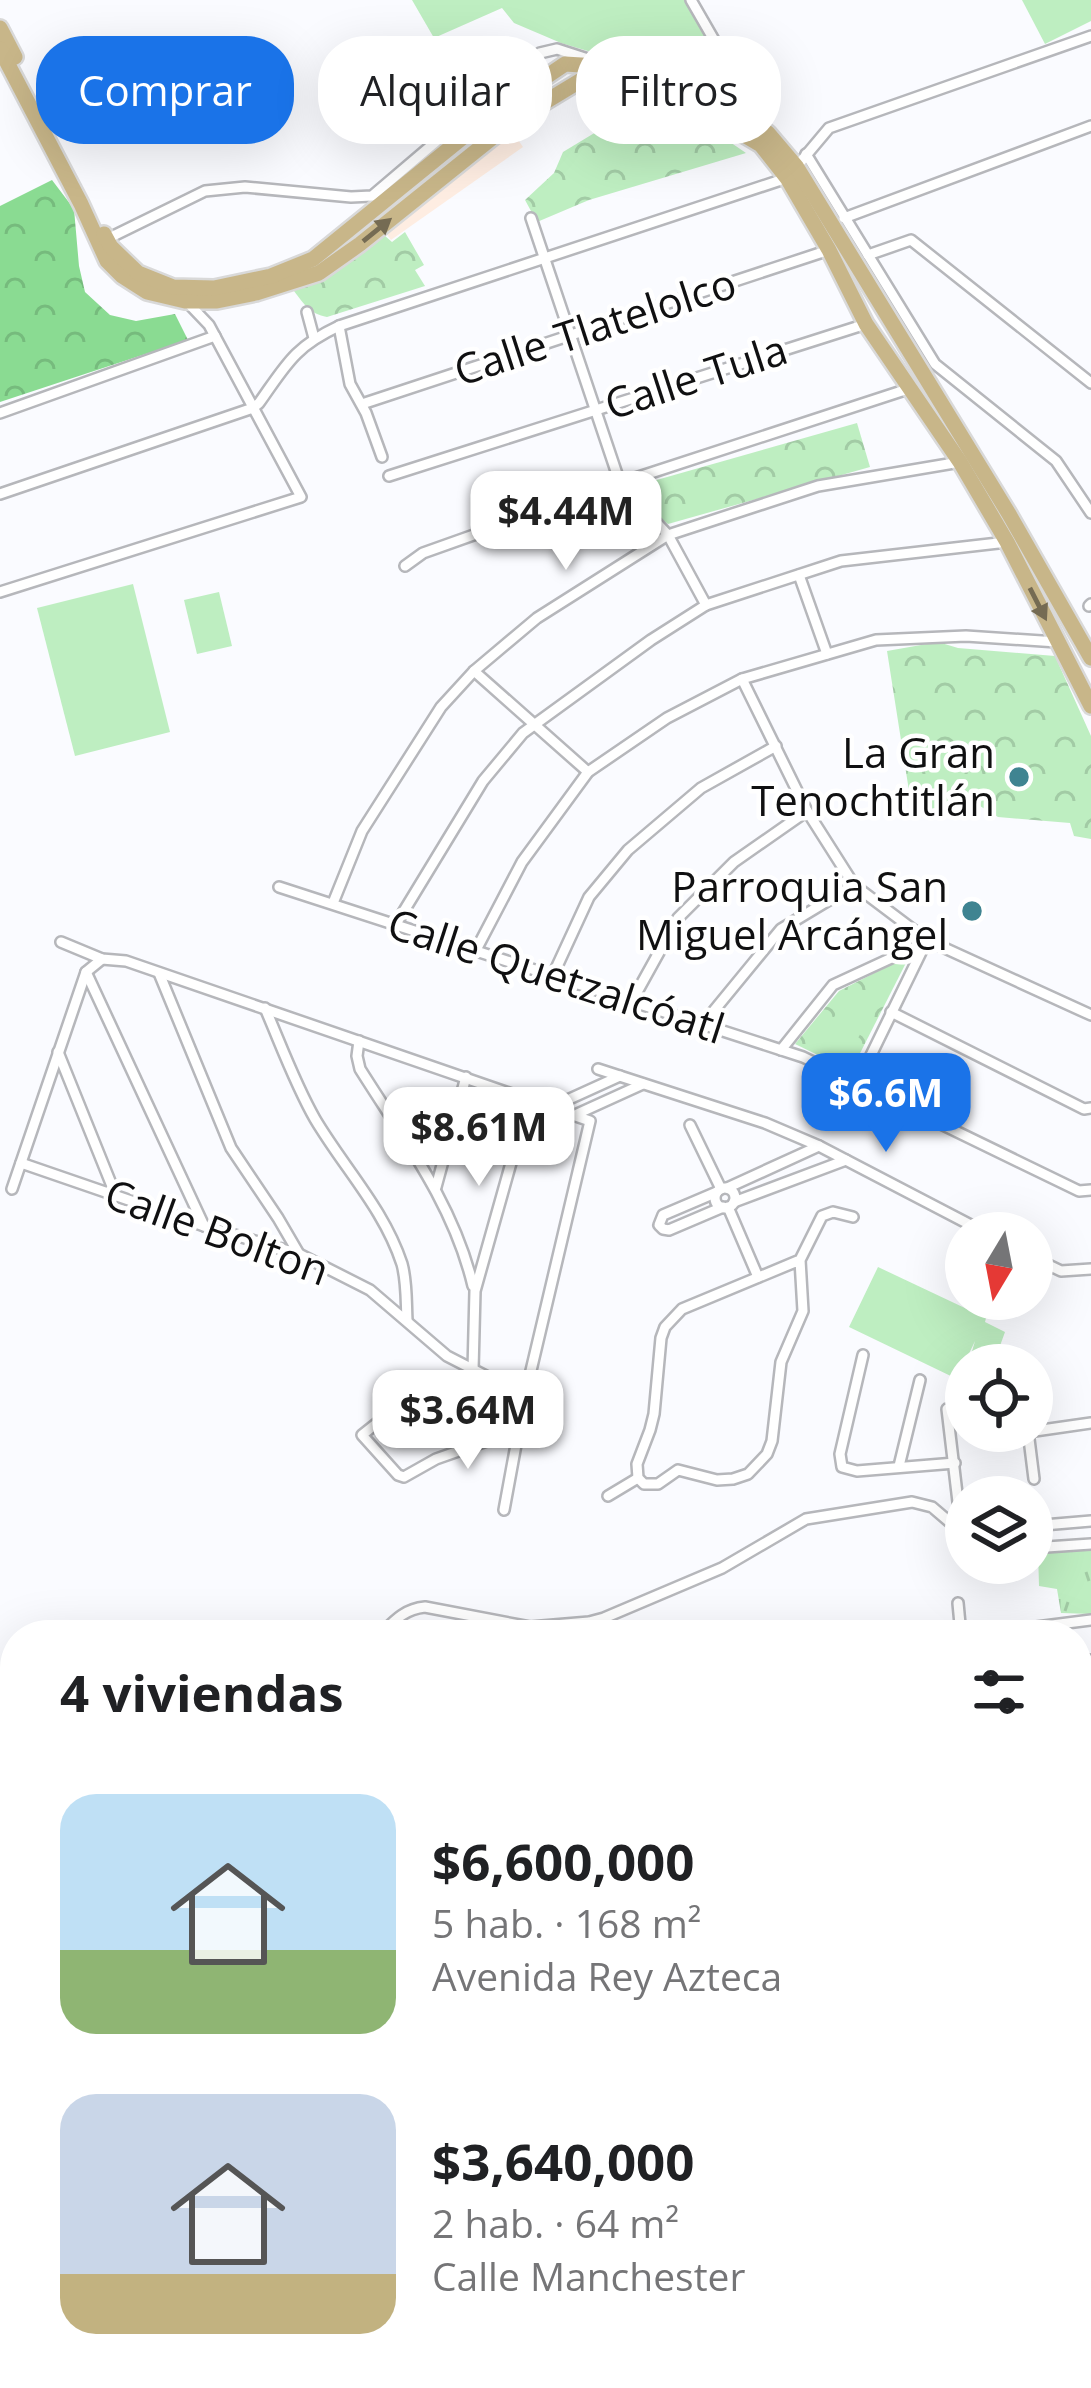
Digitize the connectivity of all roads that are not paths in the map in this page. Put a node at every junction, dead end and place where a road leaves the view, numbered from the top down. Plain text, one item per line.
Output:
1 (691, 0) edge
2 (0, 28) edge
3 (712, 36) edge
4 (1091, 36) edge
5 (0, 49) edge
6 (576, 55) edge
7 (576, 65) edge
8 (1091, 126) edge
9 (777, 144) edge
10 (796, 166) junction
11 (531, 218) dead end
12 (844, 218) junction
13 (103, 241) junction
14 (829, 250) junction
15 (868, 256) junction
16 (545, 260) junction
17 (187, 301) junction
18 (217, 302) junction
19 (307, 312) dead end
20 (866, 324) junction
21 (209, 325) junction
22 (338, 326) junction
23 (570, 335) junction
24 (215, 337) junction
25 (314, 338) junction
26 (1091, 383) edge
27 (911, 388) junction
28 (362, 404) junction
29 (253, 407) junction
30 (594, 410) junction
31 (0, 413) edge
32 (382, 457) dead end
33 (960, 462) junction
34 (389, 476) dead end
35 (620, 483) junction
36 (0, 494) edge
37 (1089, 506) edge
38 (668, 535) junction
39 (1007, 542) junction
40 (405, 566) dead end
41 (799, 575) junction
42 (0, 592) edge
43 (706, 605) junction
44 (1057, 642) junction
45 (827, 654) junction
46 (1091, 658) edge
47 (474, 670) junction
48 (742, 679) junction
49 (1091, 706) edge
50 (533, 725) junction
51 (776, 746) junction
52 (588, 772) junction
53 (807, 811) junction
54 (854, 885) junction
55 (278, 886) dead end
56 (333, 903) junction
57 (396, 924) junction
58 (927, 941) junction
59 (61, 942) dead end
60 (476, 950) junction
61 (102, 959) junction
62 (86, 972) junction
63 (159, 973) junction
64 (553, 975) junction
65 (632, 1001) junction
66 (265, 1008) junction
67 (891, 1012) junction
68 (1091, 1016) edge
69 (704, 1024) junction
70 (359, 1041) junction
71 (781, 1050) junction
72 (58, 1052) junction
73 (598, 1069) dead end
74 (620, 1076) junction
75 (466, 1077) junction
76 (644, 1083) junction
77 (857, 1084) junction
78 (530, 1100) junction
79 (554, 1106) junction
80 (1091, 1108) edge
81 (577, 1114) junction
82 (690, 1125) dead end
83 (819, 1146) junction
84 (847, 1160) junction
85 (20, 1163) junction
86 (436, 1188) junction
87 (12, 1189) dead end
88 (722, 1190) junction
89 (1091, 1190) edge
90 (116, 1196) junction
91 (728, 1206) junction
92 (946, 1212) edge
93 (853, 1217) dead end
94 (204, 1226) junction
95 (465, 1250) junction
96 (484, 1250) junction
97 (299, 1254) junction
98 (800, 1260) junction
99 (1053, 1266) edge
100 (1091, 1269) edge
101 (758, 1277) junction
102 (475, 1291) junction
103 (407, 1321) junction
104 (862, 1354) dead end
105 (473, 1370) junction
106 (920, 1380) dead end
107 (524, 1396) junction
108 (1091, 1423) edge
109 (1053, 1428) edge
110 (521, 1429) junction
111 (494, 1439) junction
112 (516, 1451) junction
113 (953, 1452) edge
114 (955, 1463) junction
115 (899, 1466) junction
116 (956, 1476) edge
117 (638, 1478) junction
118 (608, 1496) dead end
119 (504, 1510) dead end
120 (945, 1518) edge
121 (1091, 1521) edge
122 (1053, 1524) edge
123 (1091, 1544) edge
124 (1053, 1547) edge
125 (958, 1603) dead end
126 (395, 1620) edge
127 (493, 1620) edge
128 (593, 1620) edge
129 (960, 1620) edge

1 - 3 street
2 - 13 main road
4 - 10 street
5 - 13 main road
6 - 13 street
7 - 13 main road
8 - 12 street
9 - 10 main road
10 - 12 street
10 - 14 main road
10 - 16 street
18 -> 10 main road
10 - 46 main road
11 - 16 street
12 - 15 street
13 - 17 main road
14 - 20 main road
14 - 23 street, Calle Tlatelolco
15 - 26 street
15 - 37 street
16 - 22 street
16 - 23 street
17 - 18 main road
17 - 21 street
18 - 21 street
19 - 25 street
20 - 27 main road
20 - 30 street, Calle Tula
21 - 24 street
22 - 25 street
22 - 28 street
23 - 28 street, Calle Tlatelolco
23 - 30 street
24 - 29 street
24 - 31 street
25 - 29 street
27 - 33 main road
27 - 35 street
28 - 32 street
29 - 36 street
29 - 42 street
30 - 34 street, Calle Tula
30 - 35 street
33 - 38 street
33 - 39 main road
35 - 38 street
35 - 40 street
38 - 43 street
38 - 47 street
39 - 41 street
39 -> 44 main road
41 - 43 street
41 - 45 street
43 - 50 street
44 - 45 street
44 - 49 main road
45 - 48 street
47 - 50 street
47 - 56 street
48 - 51 street
48 - 52 street
50 - 52 street
50 - 57 street
51 - 53 street
51 - 64 street
52 - 60 street
53 - 54 street
53 - 65 street
54 - 58 street
54 - 69 street
55 - 56 street, Calle Quetzalcóatl
56 - 57 street, Calle Quetzalcóatl
57 - 60 street, Calle Quetzalcóatl
58 - 67 street
58 - 68 street
58 - 71 street
59 - 61 street
60 - 64 street, Calle Quetzalcóatl
61 - 62 street
61 - 63 street
62 - 72 street
62 - 94 street
63 - 66 street
63 - 97 street
64 - 65 street, Calle Quetzalcóatl
65 - 69 street, Calle Quetzalcóatl
66 - 70 street
66 - 103 street
67 - 77 street
67 - 80 street
69 - 71 street, Calle Quetzalcóatl
70 - 75 street
70 - 86 street
71 - 77 street, Calle Quetzalcóatl
72 - 85 street
72 - 90 street
73 - 74 street
74 - 76 street
74 - 79 street
75 - 78 street
75 - 86 street
76 - 81 street
76 - 83 street
77 - 89 street, Calle Quetzalcóatl
78 - 79 street
78 - 96 street
79 - 81 street
81 - 107 street
82 - 88 street
83 - 84 street
83 - 88 street
84 - 91 street
84 - 92 street
85 - 87 street
85 - 90 street, Calle Bolton
86 - 95 street
88 - 91 street
88 - 91 street
88 - 91 street
90 - 94 street, Calle Bolton
91 - 101 street
93 - 98 street
94 - 97 street, Calle Bolton
95 - 96 street
95 - 102 street
96 - 102 street
97 - 103 street, Calle Bolton
98 - 101 street
98 - 117 street
99 - 100 street
101 - 117 street
102 - 105 street
103 - 105 street, Calle Bolton
104 - 115 street
105 - 107 street, Calle Bolton
105 - 111 street
106 - 115 street
107 - 110 street
108 - 109 street
110 - 111 street
110 - 112 street
111 - 112 street
112 - 119 street
113 - 114 street
114 - 115 street
114 - 116 street
117 - 118 street
120 - 128 street
121 - 122 street
123 - 124 street
125 - 129 street
126 - 127 street

